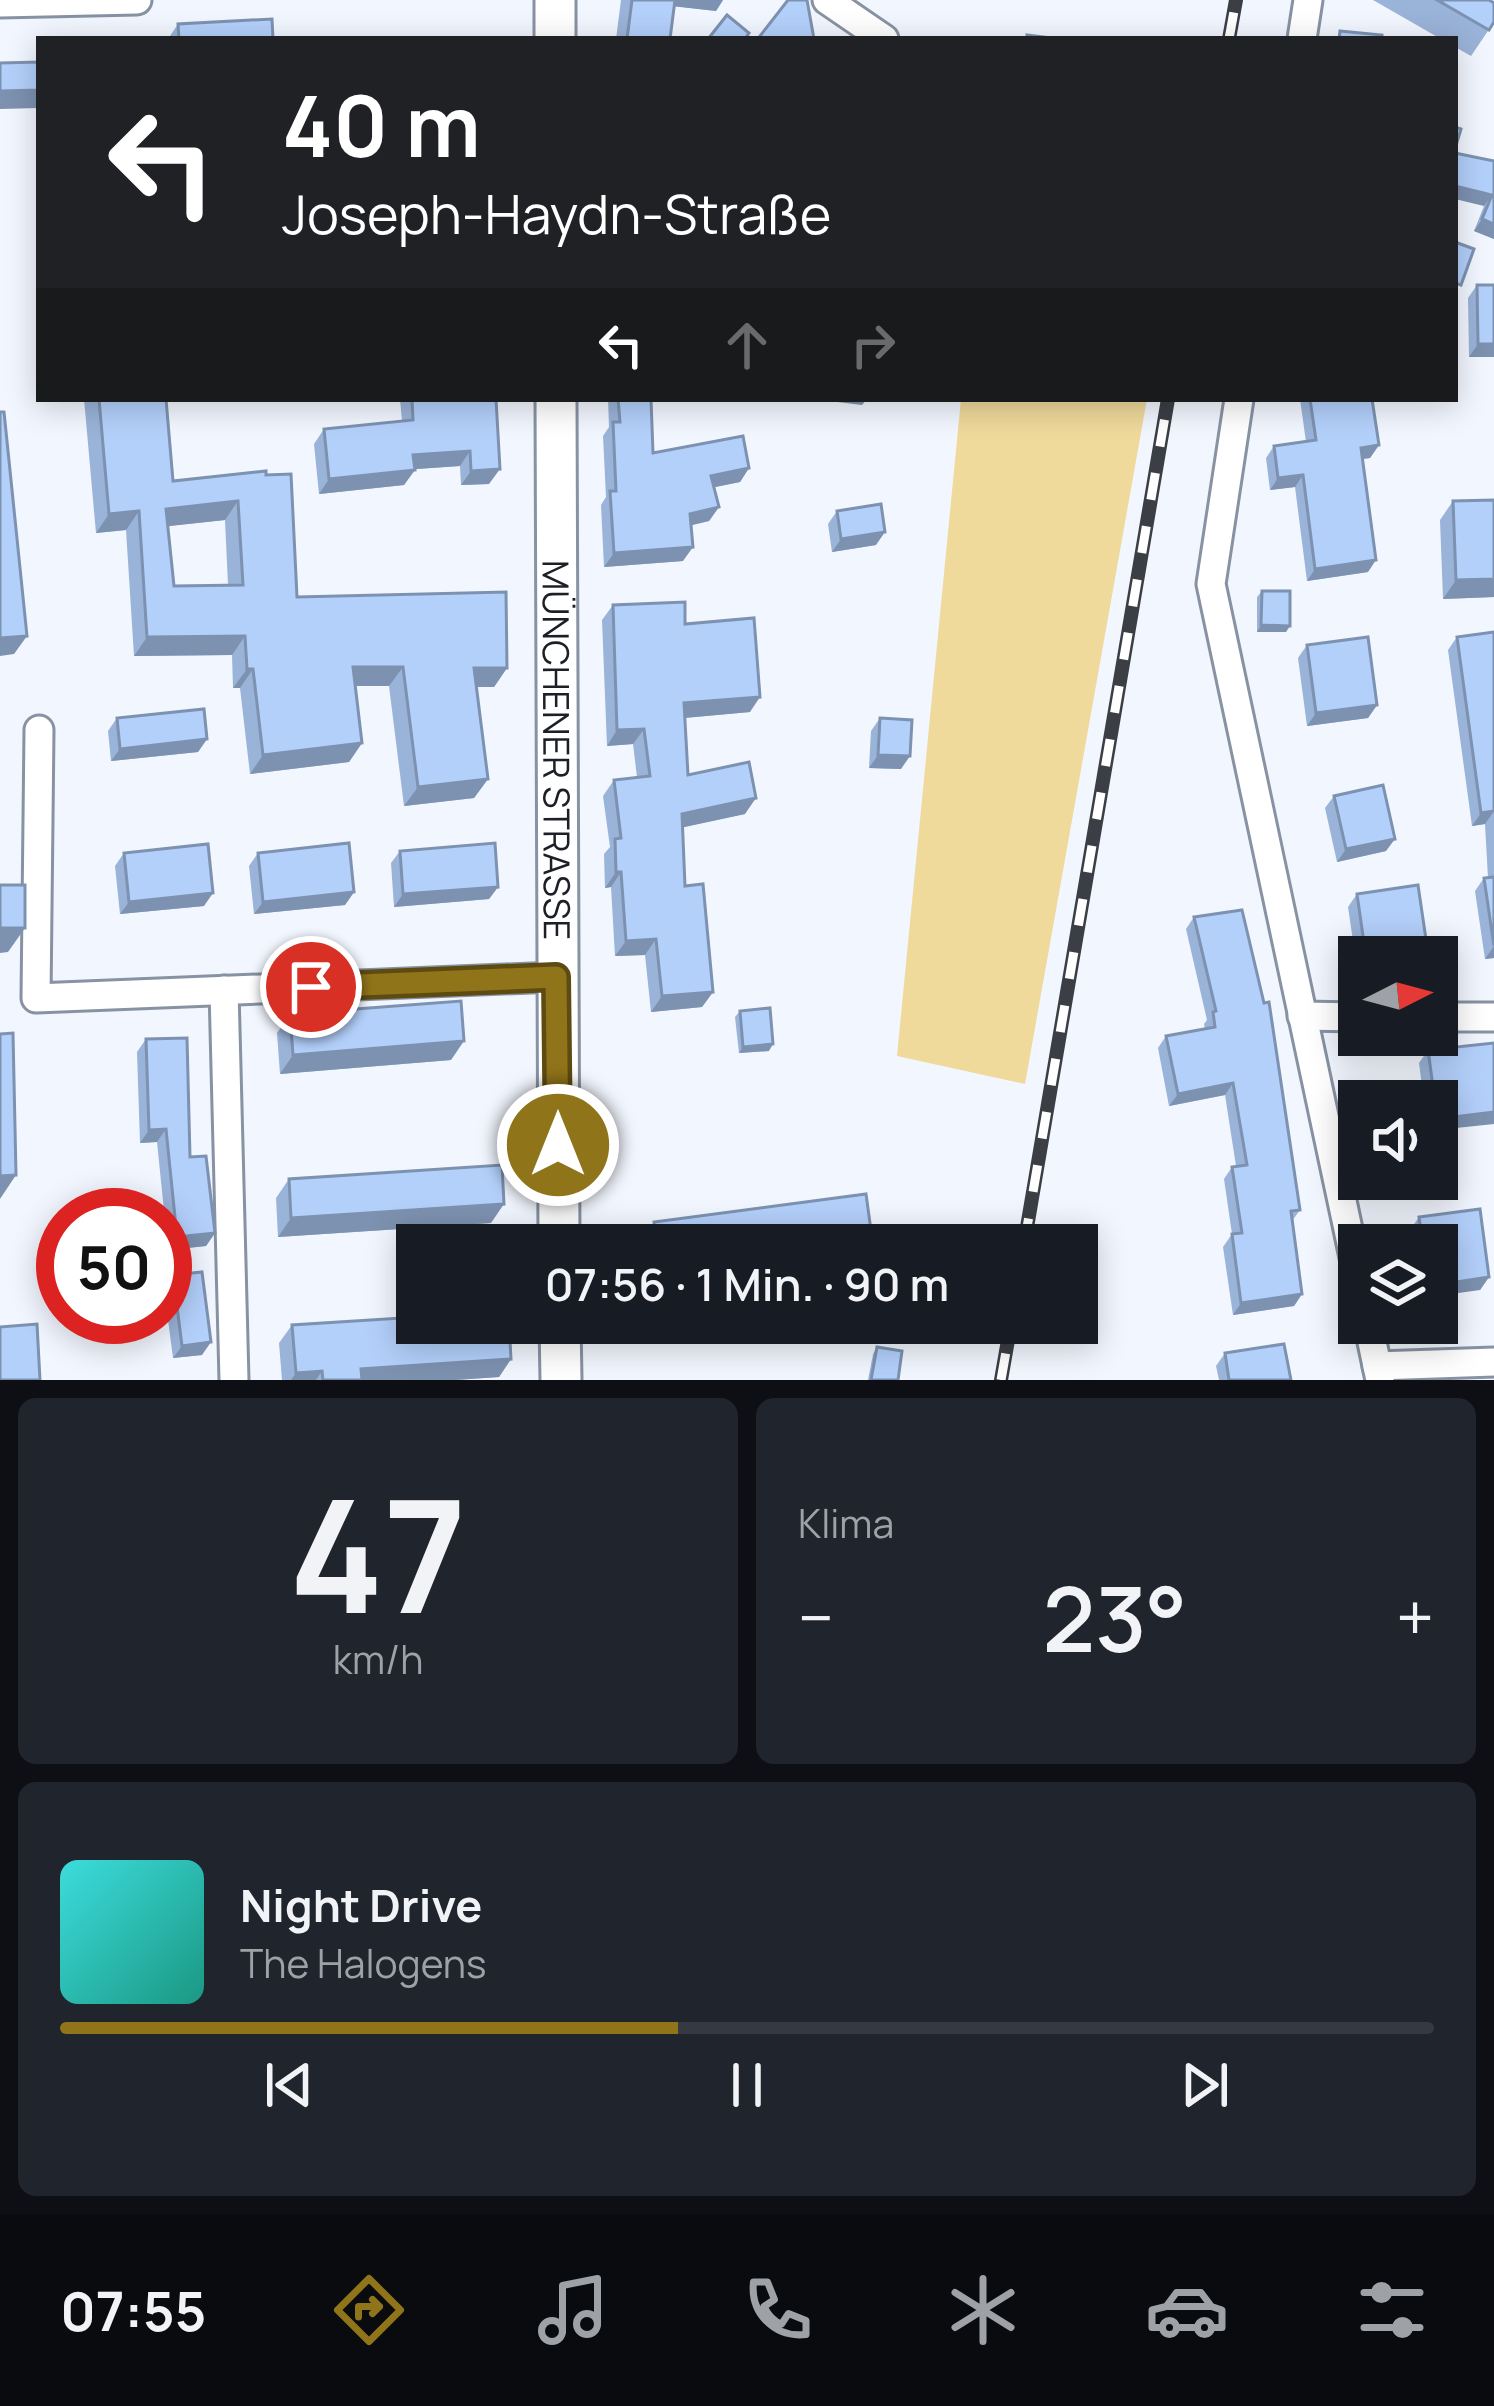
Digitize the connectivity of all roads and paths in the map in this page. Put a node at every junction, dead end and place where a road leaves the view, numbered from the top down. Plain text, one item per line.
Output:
1 (137, 0) edge
2 (555, 0) edge
3 (827, 0) edge
4 (1308, 0) edge
5 (0, 3) edge
6 (555, 36) edge
7 (880, 36) edge
8 (1302, 36) edge
9 (556, 402) edge
10 (1239, 402) edge
11 (40, 730) dead end
12 (556, 977) junction
13 (224, 990) junction
14 (1302, 1016) junction
15 (1338, 1017) edge
16 (1458, 1017) edge
17 (1494, 1018) edge
18 (559, 1224) edge
19 (1347, 1224) edge
20 (560, 1344) edge
21 (1494, 1362) edge
22 (1378, 1373) edge
23 (234, 1380) edge
24 (561, 1380) edge

1 - 5 street
2 - 6 main road
3 - 7 street
4 - 8 street
9 - 12 main road, MÜNCHENER STRASSE
10 - 14 street
11 - 13 street
12 - 13 street
12 - 18 main road, MÜNCHENER STRASSE
13 - 23 street
14 - 15 street
14 - 19 street
16 - 17 street
20 - 24 main road
21 - 22 street

